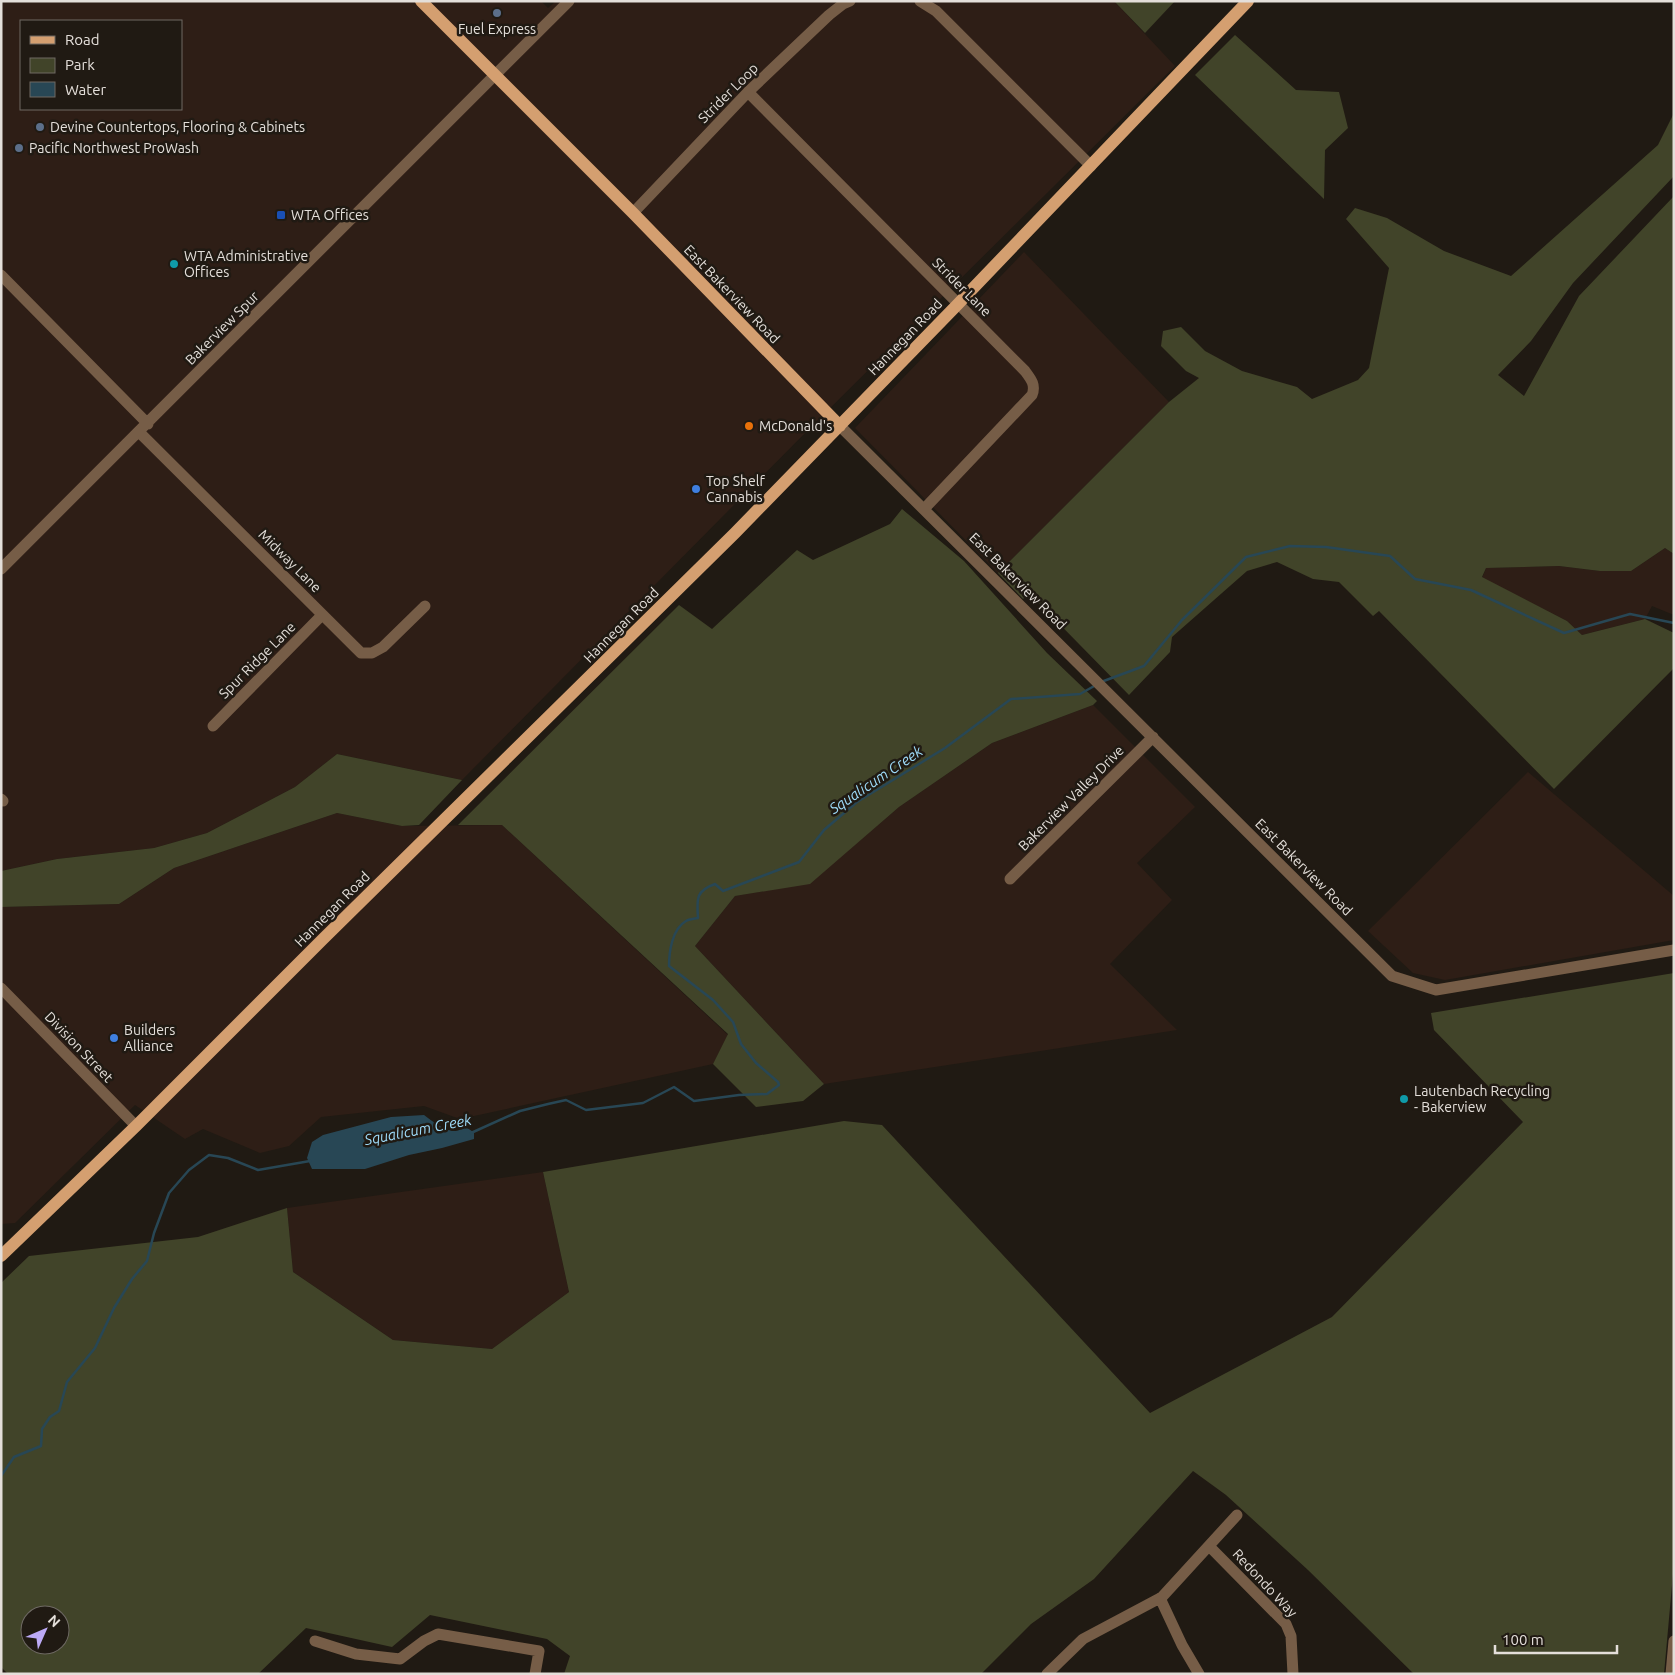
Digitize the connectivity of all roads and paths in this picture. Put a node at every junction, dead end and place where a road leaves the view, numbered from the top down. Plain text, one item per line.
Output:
1 (421, 1) edge
2 (569, 1) edge
3 (850, 1) edge
4 (920, 1) edge
5 (1248, 1) edge
6 (495, 76) junction
7 (748, 92) junction
8 (1090, 166) junction
9 (633, 213) junction
10 (1, 275) edge
11 (958, 304) junction
12 (148, 424) junction
13 (840, 426) junction
14 (139, 432) junction
15 (924, 508) junction
16 (1, 569) edge
17 (425, 606) dead end
18 (322, 615) junction
19 (213, 726) dead end
20 (1153, 737) junction
21 (1010, 879) dead end
22 (1674, 950) edge
23 (1, 988) edge
24 (136, 1126) junction
25 (1, 1256) edge
26 (1237, 1515) dead end
27 (1209, 1546) junction
28 (1160, 1598) junction
29 (315, 1641) dead end
30 (1674, 1641) edge
31 (535, 1674) edge
32 (1047, 1674) edge
33 (1199, 1674) edge
34 (1293, 1674) edge
35 (1671, 1674) edge

1 - 6 main road, East Bakerview Road
2 - 6 street, Bakerview Spur
3 - 7 street, Strider Loop
4 - 8 street
5 - 8 main road, Hannegan Road
6 - 9 main road, East Bakerview Road
6 - 12 street, Bakerview Spur
7 - 9 street, Strider Loop
7 - 11 street, Strider Lane
8 - 11 main road, Hannegan Road
9 - 13 main road, East Bakerview Road
10 - 12 street
11 - 13 main road, Hannegan Road
11 - 15 street, Strider Lane
12 - 14 street, Bakerview Spur
13 - 15 street, East Bakerview Road
13 - 24 main road, Hannegan Road
14 - 16 street, Bakerview Spur
14 - 18 street, Midway Lane
15 - 20 street, East Bakerview Road
17 - 18 street, Midway Lane
18 - 19 street, Spur Ridge Lane
20 - 21 street, Bakerview Valley Drive
20 - 22 street, East Bakerview Road
23 - 24 street, Division Street
24 - 25 main road, Hannegan Road
26 - 27 street
27 - 28 street
27 - 34 street, Redondo Way
28 - 32 street
28 - 33 street
29 - 31 street
30 - 35 street

